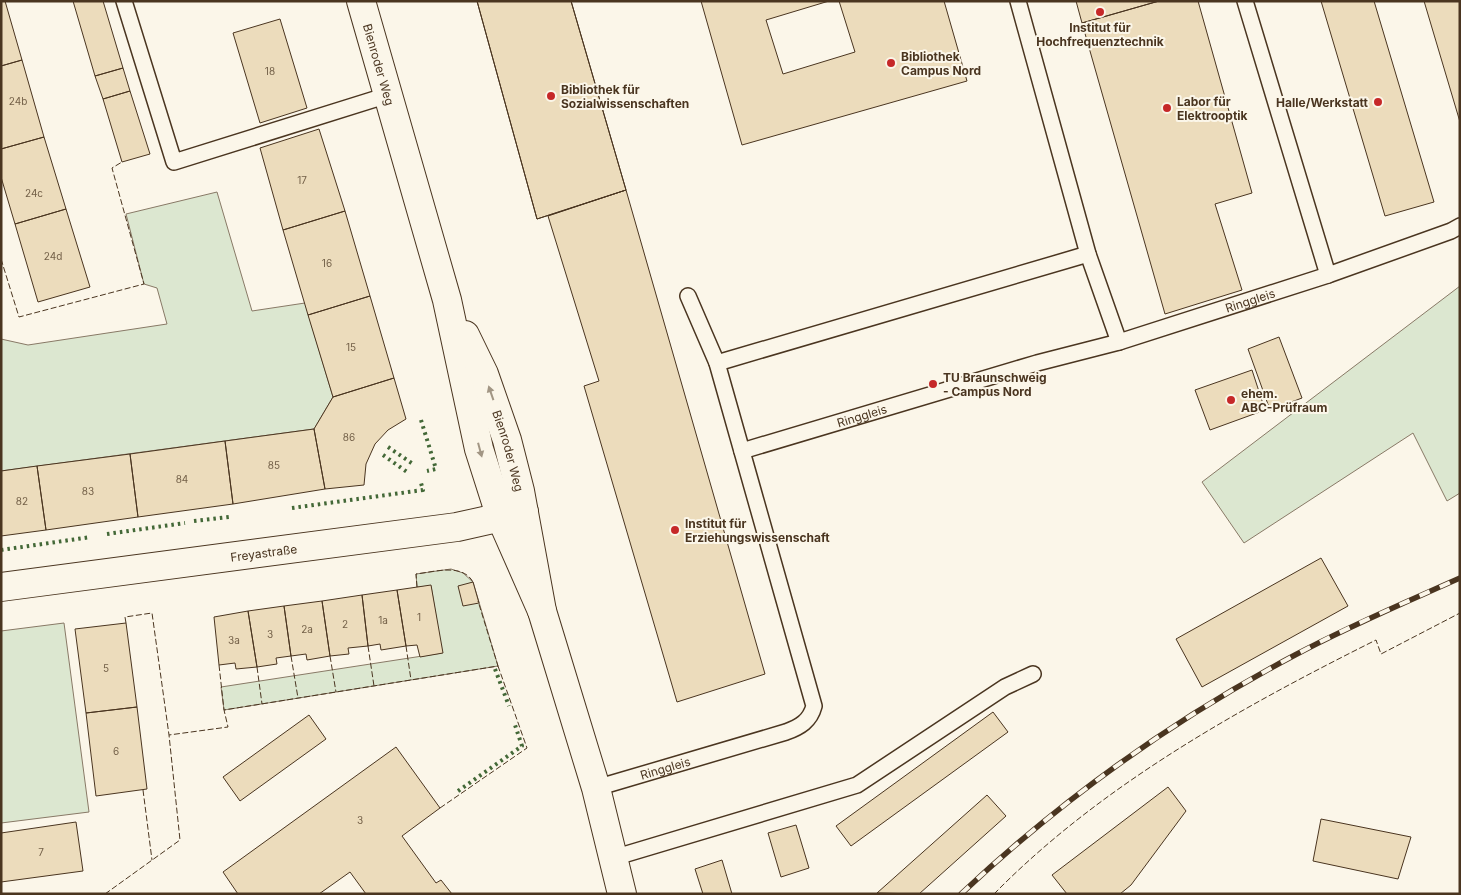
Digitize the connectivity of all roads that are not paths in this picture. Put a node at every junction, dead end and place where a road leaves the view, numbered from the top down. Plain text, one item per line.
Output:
1 (124, 1) edge
2 (361, 1) edge
3 (1018, 1) edge
4 (1245, 1) edge
5 (388, 95) junction
6 (1460, 226) edge
7 (1088, 254) junction
8 (1328, 275) junction
9 (688, 296) dead end
10 (1119, 342) junction
11 (717, 363) junction
12 (742, 450) junction
13 (513, 515) junction
14 (1, 588) edge
15 (1033, 674) dead end
16 (596, 788) junction
17 (613, 858) junction
18 (622, 894) edge

1 - 5 lane
2 - 5 main road, Bienroder Weg
3 - 7 lane
4 - 8 lane
5 - 13 main road, Bienroder Weg
6 - 8 lane, Ringgleis
7 - 10 lane
7 - 11 lane
8 - 10 lane, Ringgleis
9 - 11 lane
10 - 12 lane, Ringgleis
11 - 12 lane
12 - 16 lane, Ringgleis
13 - 14 main road, Freyastraße
13 - 16 main road, Bienroder Weg
15 - 17 lane
16 - 17 main road, Bienroder Weg
17 - 18 main road, Bienroder Weg

